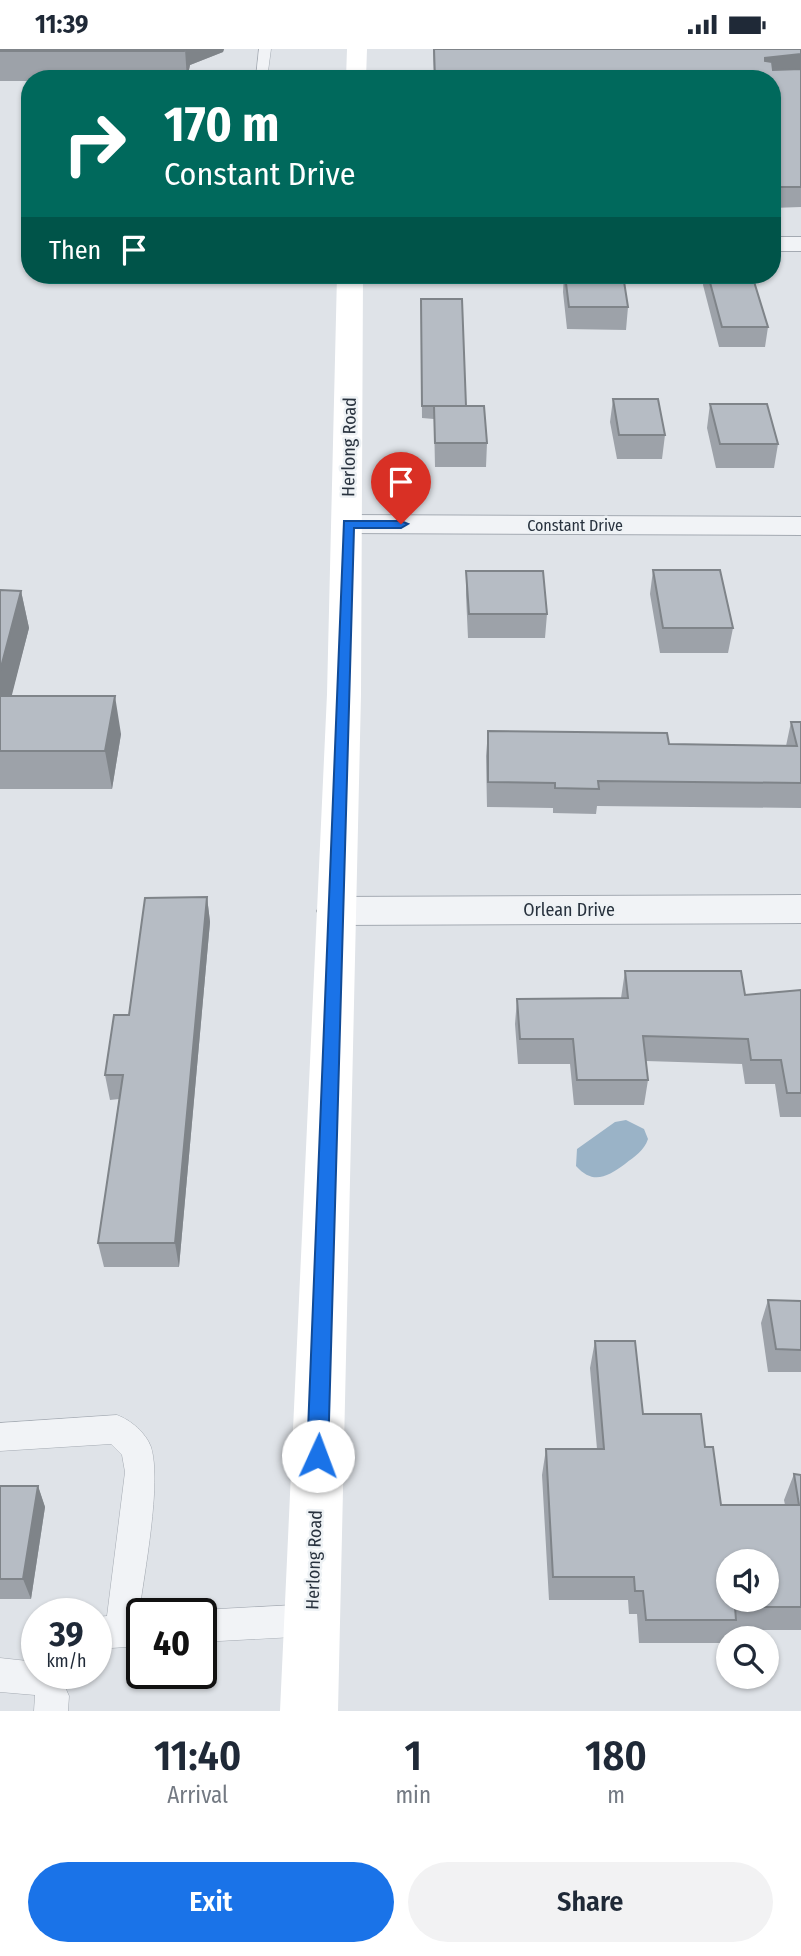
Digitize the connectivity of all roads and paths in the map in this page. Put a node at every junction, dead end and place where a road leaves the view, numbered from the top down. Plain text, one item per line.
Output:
1 (265, 49) edge
2 (357, 49) edge
3 (263, 70) edge
4 (356, 70) edge
5 (781, 244) edge
6 (801, 244) edge
7 (350, 284) edge
8 (348, 524) junction
9 (801, 526) edge
10 (801, 909) edge
11 (337, 911) junction
12 (0, 1437) edge
13 (312, 1619) junction
14 (217, 1625) edge
15 (120, 1631) edge
16 (0, 1675) edge
17 (21, 1681) edge
18 (309, 1711) edge

1 - 3 lane
2 - 4 street
5 - 6 street
7 - 8 street, Herlong Road
8 - 9 street, Constant Drive
8 - 11 street, Herlong Road
10 - 11 street, Orlean Drive
11 - 13 street, Herlong Road
12 - 15 lane
13 - 14 lane
13 - 18 street, Herlong Road
16 - 17 lane

